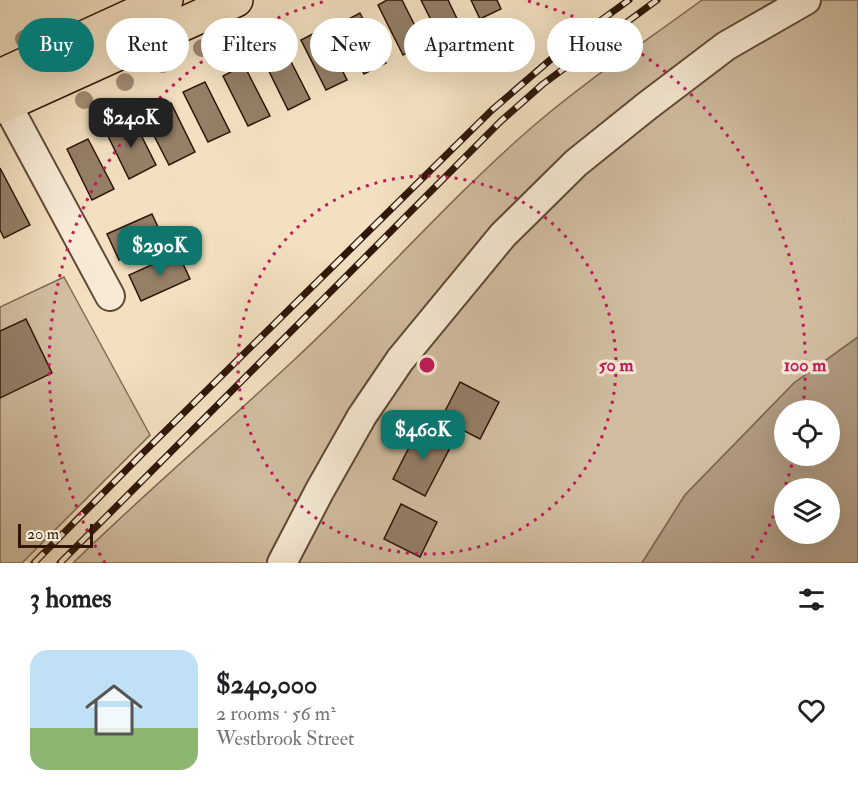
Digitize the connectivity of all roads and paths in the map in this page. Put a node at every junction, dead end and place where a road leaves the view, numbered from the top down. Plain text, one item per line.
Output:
1 (166, 0) edge
2 (236, 0) edge
3 (806, 0) edge
4 (2, 94) edge
5 (110, 296) dead end
6 (282, 563) edge

1 - 4 main road
2 - 4 main road
3 - 6 street
4 - 5 street

